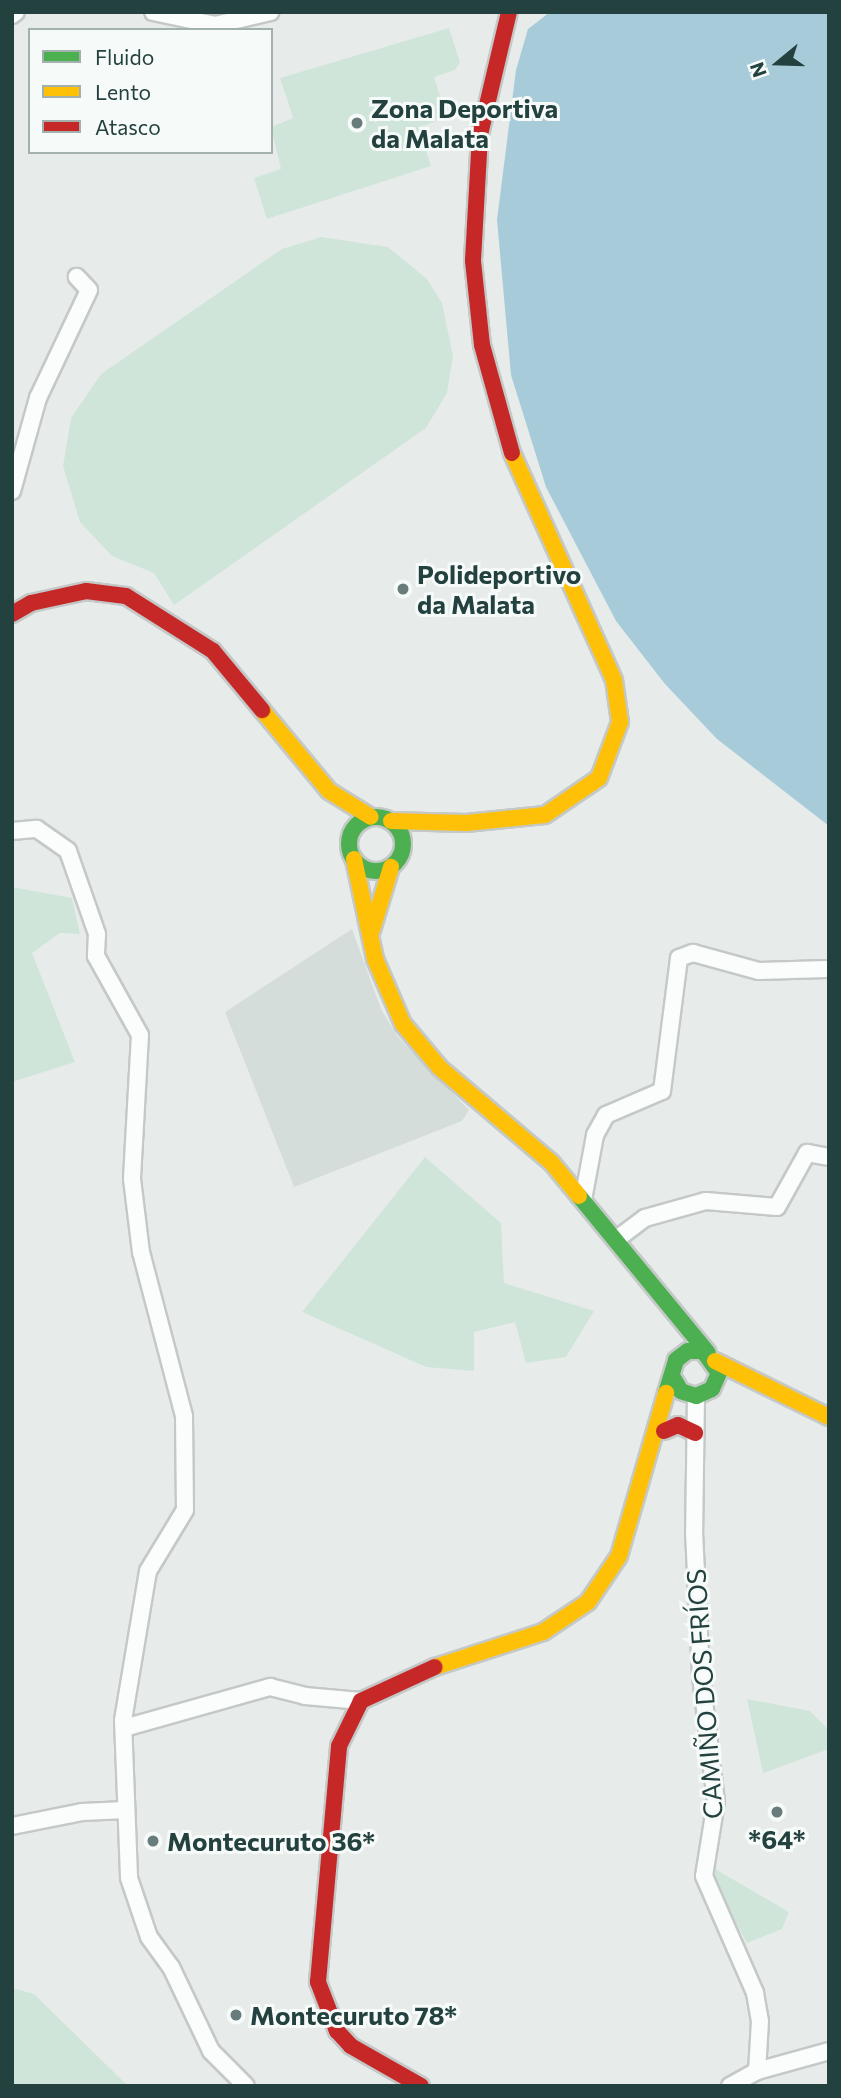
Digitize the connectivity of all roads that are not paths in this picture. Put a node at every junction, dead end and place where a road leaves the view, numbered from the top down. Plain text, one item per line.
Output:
1 (153, 12) edge
2 (271, 12) edge
3 (509, 12) edge
4 (77, 277) dead end
5 (12, 491) edge
6 (12, 614) edge
7 (329, 791) junction
8 (371, 817) junction
9 (391, 821) junction
10 (466, 823) junction
11 (12, 831) edge
12 (349, 840) junction
13 (402, 853) junction
14 (354, 859) junction
15 (391, 867) junction
16 (372, 947) junction
17 (826, 969) dead end
18 (829, 1157) edge
19 (583, 1200) junction
20 (617, 1239) junction
21 (665, 1300) junction
22 (712, 1357) junction
23 (674, 1368) junction
24 (755, 1383) junction
25 (712, 1389) junction
26 (694, 1396) junction
27 (829, 1417) edge
28 (695, 1433) junction
29 (659, 1438) junction
30 (361, 1700) junction
31 (124, 1728) junction
32 (126, 1810) junction
33 (12, 1826) edge
34 (829, 2051) edge
35 (757, 2071) junction
36 (246, 2086) edge
37 (421, 2086) edge
38 (730, 2086) edge

1 - 2 street
3 - 10 main road
4 - 5 street
6 - 7 main road
7 - 8 main road
7 - 12 main road
8 - 9 main road
8 - 12 main road
9 - 10 main road
9 - 13 main road
10 - 13 main road
11 - 31 street
12 - 14 main road
13 - 15 main road
14 - 15 main road
14 - 16 main road
15 - 16 main road
16 - 19 main road
17 - 19 street
18 - 20 street
19 - 20 main road
20 - 21 main road
21 - 22 main road
21 - 23 main road
22 - 23 main road
22 - 24 main road
22 - 25 main road
23 - 26 main road
23 - 29 main road
24 - 25 main road
24 - 27 main road
25 - 26 main road
26 - 28 street, CAMIÑO DOS FRÍOS
26 - 29 main road
28 - 29 main road
28 - 35 street, CAMIÑO DOS FRÍOS
29 - 30 main road
30 - 31 street
30 - 37 main road
31 - 32 street
32 - 33 street
32 - 36 street
34 - 35 street
35 - 38 street

